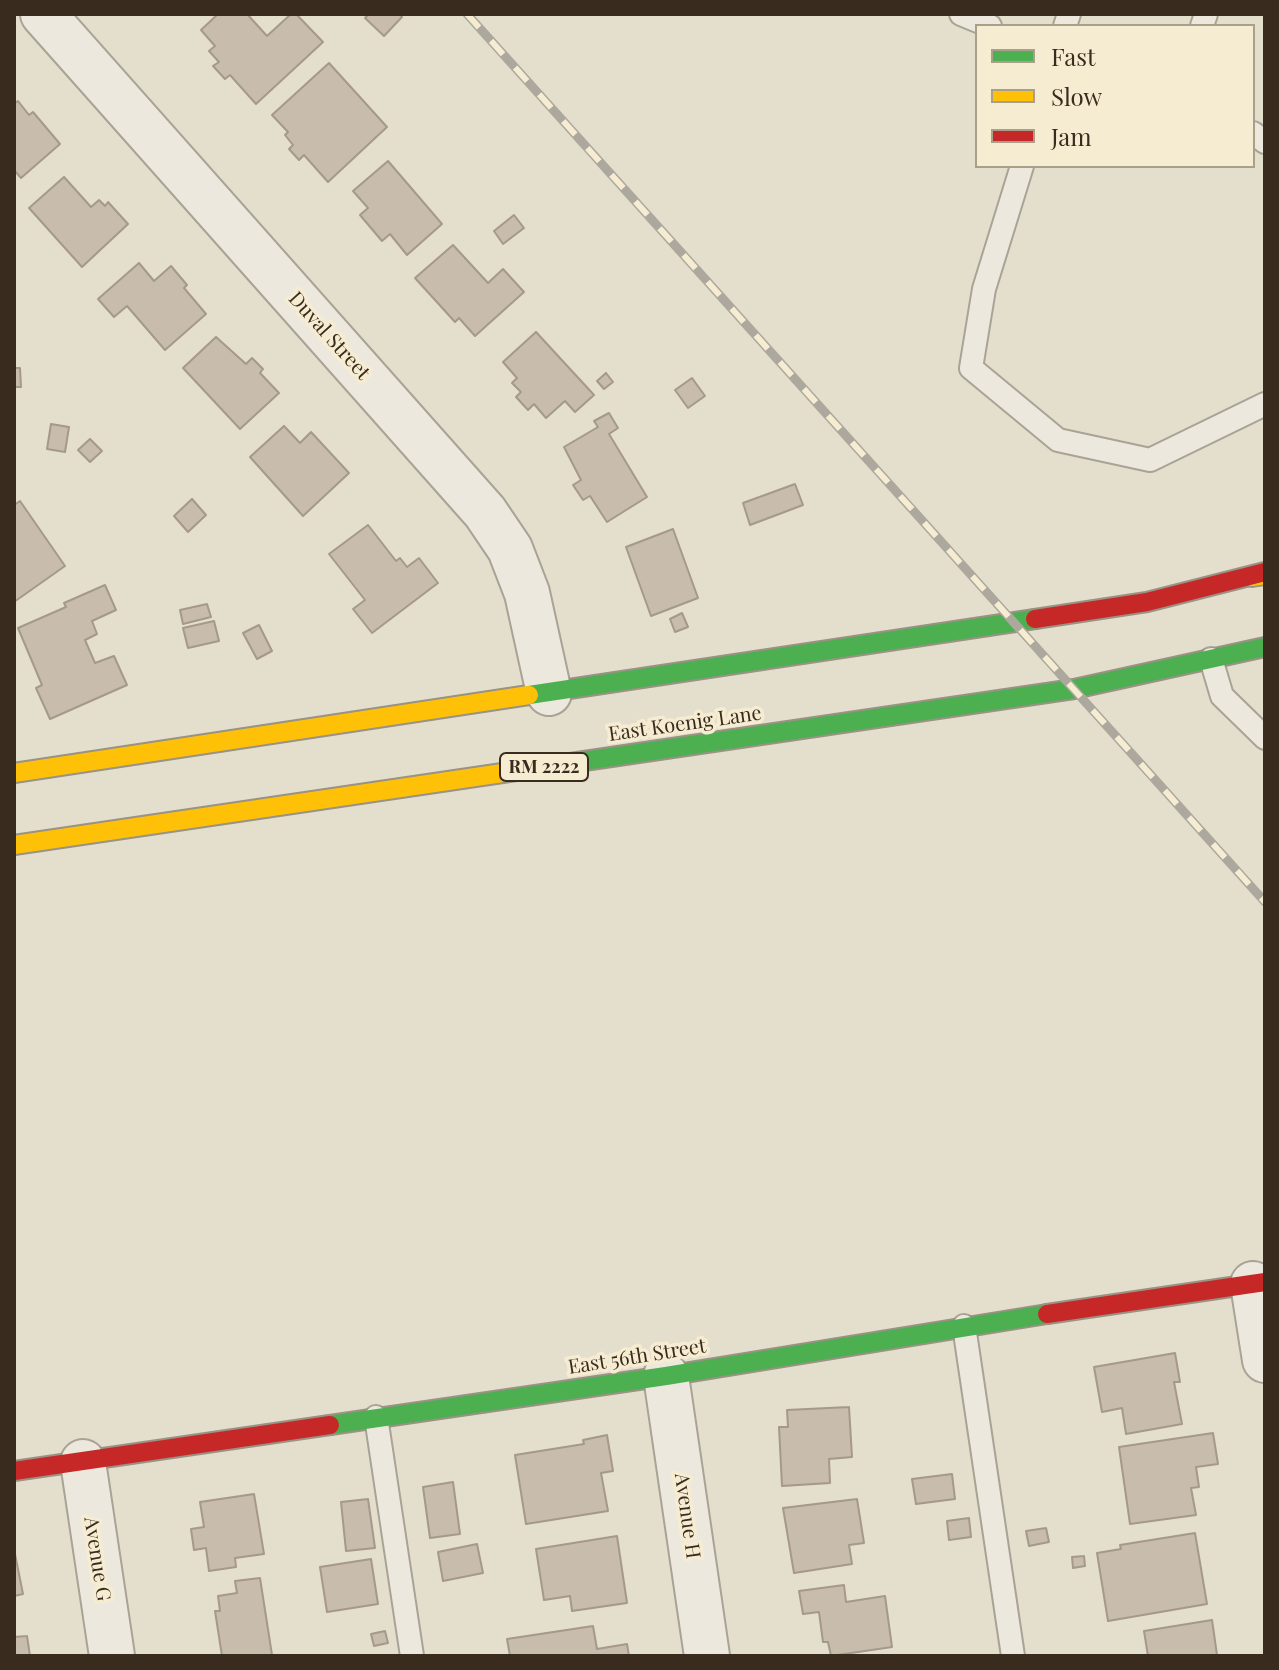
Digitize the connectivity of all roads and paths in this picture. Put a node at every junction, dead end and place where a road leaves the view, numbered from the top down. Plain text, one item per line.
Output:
1 (43, 14) edge
2 (961, 14) edge
3 (985, 24) edge
4 (1021, 168) edge
5 (1265, 404) edge
6 (1261, 575) edge
7 (1265, 647) edge
8 (1211, 659) junction
9 (549, 693) junction
10 (1265, 738) edge
11 (14, 773) edge
12 (14, 845) edge
13 (1259, 1283) edge
14 (964, 1326) junction
15 (1265, 1360) edge
16 (666, 1376) junction
17 (376, 1417) junction
18 (83, 1462) junction
19 (14, 1471) edge
20 (112, 1656) edge
21 (412, 1656) edge
22 (707, 1656) edge
23 (1013, 1656) edge

1 - 9 street, Duval Street
2 - 3 lane
4 - 5 lane
6 - 9 main road
7 - 8 main road, East Koenig Lane / RM 2222
8 - 10 lane
8 - 12 main road, East Koenig Lane / RM 2222
9 - 11 main road
13 - 14 main road, East 56th Street
13 - 15 street
14 - 16 main road, East 56th Street
14 - 23 lane
16 - 17 main road, East 56th Street
16 - 22 street, Avenue H
17 - 18 main road, East 56th Street
17 - 21 lane
18 - 19 main road, East 56th Street
18 - 20 street, Avenue G

